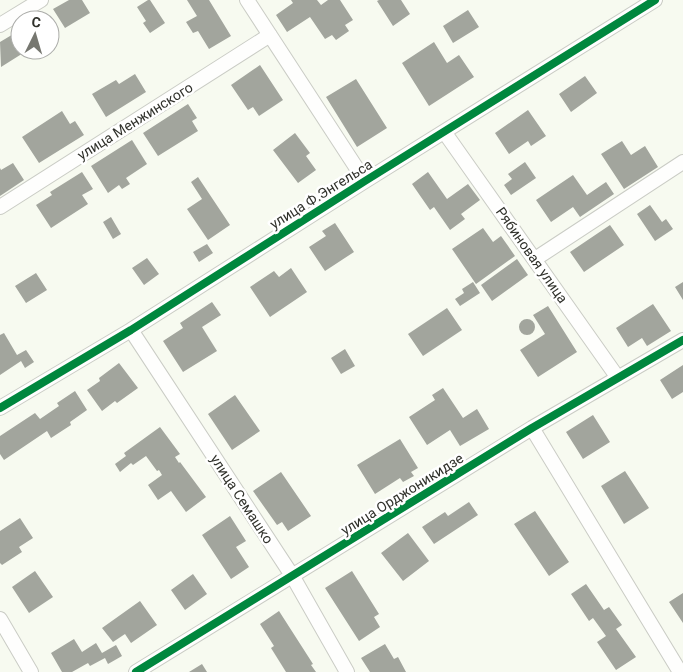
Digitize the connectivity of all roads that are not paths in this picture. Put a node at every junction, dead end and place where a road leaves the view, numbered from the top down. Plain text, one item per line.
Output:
1 (41, 0) edge
2 (247, 0) edge
3 (655, 0) edge
4 (0, 25) edge
5 (270, 36) junction
6 (445, 133) junction
7 (683, 162) edge
8 (365, 181) junction
9 (0, 207) edge
10 (535, 259) junction
11 (131, 330) junction
12 (683, 340) edge
13 (618, 378) junction
14 (0, 408) edge
15 (532, 428) junction
16 (292, 577) junction
17 (0, 619) edge
18 (30, 672) edge
19 (136, 672) edge
20 (347, 672) edge
21 (680, 672) edge

1 - 4 street
2 - 5 street
3 - 6 street, улица Ф.Энгельса
5 - 8 street
5 - 9 street, улица Менжинского
6 - 8 street, улица Ф.Энгельса
6 - 10 street, Рябиновая улица
7 - 10 street
8 - 11 street, улица Ф.Энгельса
10 - 13 street, Рябиновая улица
11 - 14 street, улица Ф.Энгельса
11 - 16 street, улица Семашко
12 - 13 street, улица Орджоникидзе
13 - 15 street, улица Орджоникидзе
15 - 16 street, улица Орджоникидзе
15 - 21 street
16 - 19 street, улица Орджоникидзе
16 - 20 street, улица Семашко
17 - 18 street

